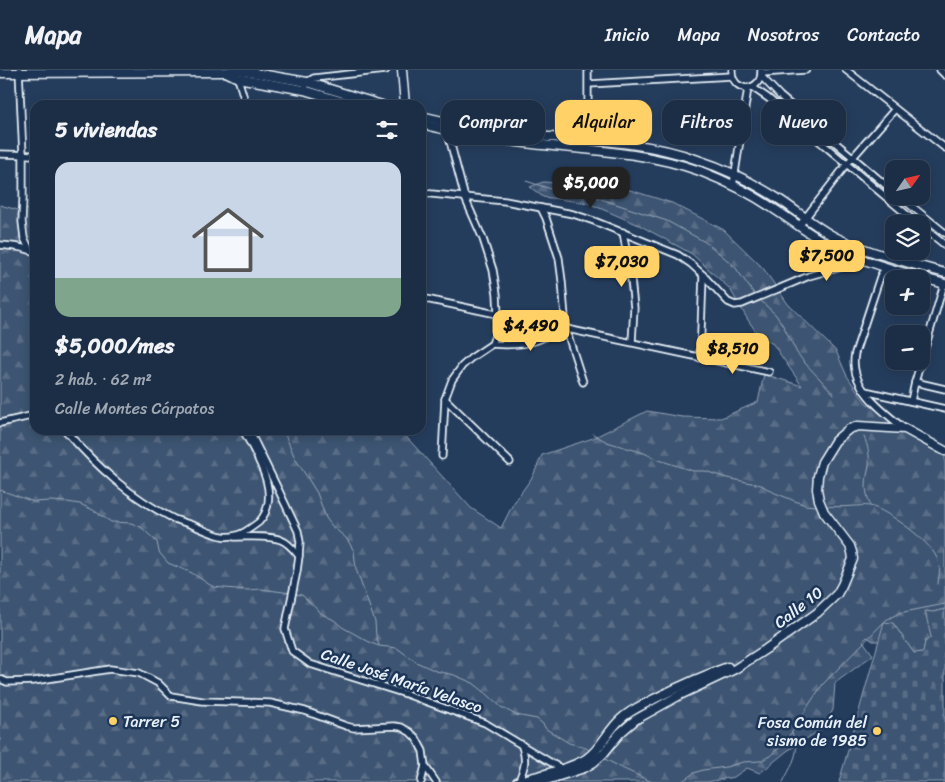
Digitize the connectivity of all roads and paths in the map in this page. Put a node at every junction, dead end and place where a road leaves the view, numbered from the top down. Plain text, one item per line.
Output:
1 (386, 70) edge
2 (402, 70) edge
3 (588, 70) edge
4 (806, 70) edge
5 (846, 70) edge
6 (940, 70) edge
7 (19, 71) edge
8 (237, 73) edge
9 (732, 73) edge
10 (761, 73) edge
11 (0, 74) edge
12 (945, 75) edge
13 (306, 82) junction
14 (589, 84) junction
15 (750, 87) junction
16 (304, 90) junction
17 (245, 100) edge
18 (337, 100) edge
19 (365, 100) edge
20 (405, 100) edge
21 (589, 100) edge
22 (895, 109) junction
23 (426, 117) edge
24 (441, 121) edge
25 (426, 125) edge
26 (441, 129) edge
27 (451, 145) edge
28 (540, 145) edge
29 (588, 145) edge
30 (634, 145) edge
31 (945, 148) edge
32 (588, 150) junction
33 (0, 154) edge
34 (23, 155) junction
35 (30, 155) edge
36 (853, 158) junction
37 (847, 164) junction
38 (736, 175) junction
39 (885, 185) edge
40 (733, 186) junction
41 (426, 194) edge
42 (465, 198) junction
43 (910, 205) edge
44 (541, 208) junction
45 (908, 215) edge
46 (805, 218) junction
47 (799, 226) junction
48 (623, 232) junction
49 (930, 233) edge
50 (945, 233) edge
51 (0, 245) edge
52 (945, 245) edge
53 (30, 248) edge
54 (30, 251) edge
55 (868, 260) junction
56 (889, 268) junction
57 (945, 273) edge
58 (704, 275) junction
59 (945, 282) edge
60 (426, 299) edge
61 (498, 314) junction
62 (558, 327) junction
63 (566, 329) junction
64 (632, 342) junction
65 (492, 344) junction
66 (700, 358) junction
67 (769, 372) dead end
68 (583, 382) dead end
69 (915, 382) junction
70 (945, 389) edge
71 (865, 391) junction
72 (445, 399) junction
73 (911, 401) junction
74 (945, 409) edge
75 (30, 416) edge
76 (0, 423) edge
77 (905, 429) junction
78 (70, 435) edge
79 (245, 435) edge
80 (251, 435) edge
81 (945, 451) edge
82 (442, 456) dead end
83 (510, 462) dead end
84 (234, 537) junction
85 (299, 556) junction
86 (0, 679) edge
87 (521, 744) junction
88 (424, 766) junction
89 (566, 771) junction
90 (421, 782) edge
91 (436, 782) edge
92 (518, 782) edge
93 (540, 782) edge

1 - 13 street
2 - 20 street
3 - 14 street
4 - 10 street
5 - 22 street
6 - 12 street
7 - 8 street
7 - 11 street
7 - 34 street
8 - 13 street
8 - 16 street
8 - 17 street
9 - 14 street
9 - 15 street
10 - 15 street
10 - 36 street
13 - 16 street
13 - 19 street
14 - 21 street
15 - 37 street
15 - 38 street
16 - 18 street
22 - 31 street
22 - 36 street
23 - 24 street
25 - 26 street
27 - 42 street
28 - 32 street
29 - 32 street
30 - 38 street
32 - 40 street
33 - 34 street
34 - 35 street
34 - 53 street
36 - 37 street
36 - 39 street
37 - 45 street
37 - 46 street
38 - 40 street
38 - 46 street
40 - 47 street
41 - 42 street
42 - 44 street
42 - 61 street
43 - 50 street
44 - 48 street
44 - 63 street
46 - 47 street
46 - 57 street
47 - 55 street
48 - 58 street
48 - 64 street
49 - 52 street
51 - 54 street
55 - 56 street
55 - 58 street
56 - 59 street
56 - 71 street
58 - 66 street
59 - 69 street
60 - 61 street
61 - 62 street
61 - 65 street
62 - 63 street
62 - 65 street
63 - 64 street
63 - 68 street
64 - 66 street
65 - 72 street
66 - 67 street
69 - 70 street
69 - 73 street
71 - 73 street
71 - 77 street
72 - 82 street
72 - 83 street
73 - 74 street
75 - 76 street
77 - 81 street
77 - 89 street, Calle 10
78 - 84 street
79 - 84 street
80 - 85 street, Calle José María Velasco
84 - 85 street
85 - 87 street, Calle José María Velasco
86 - 88 street
87 - 89 street, Calle José María Velasco
87 - 92 street
88 - 90 street
88 - 91 street
89 - 92 street, Calle 10
89 - 93 street, Calle 10

